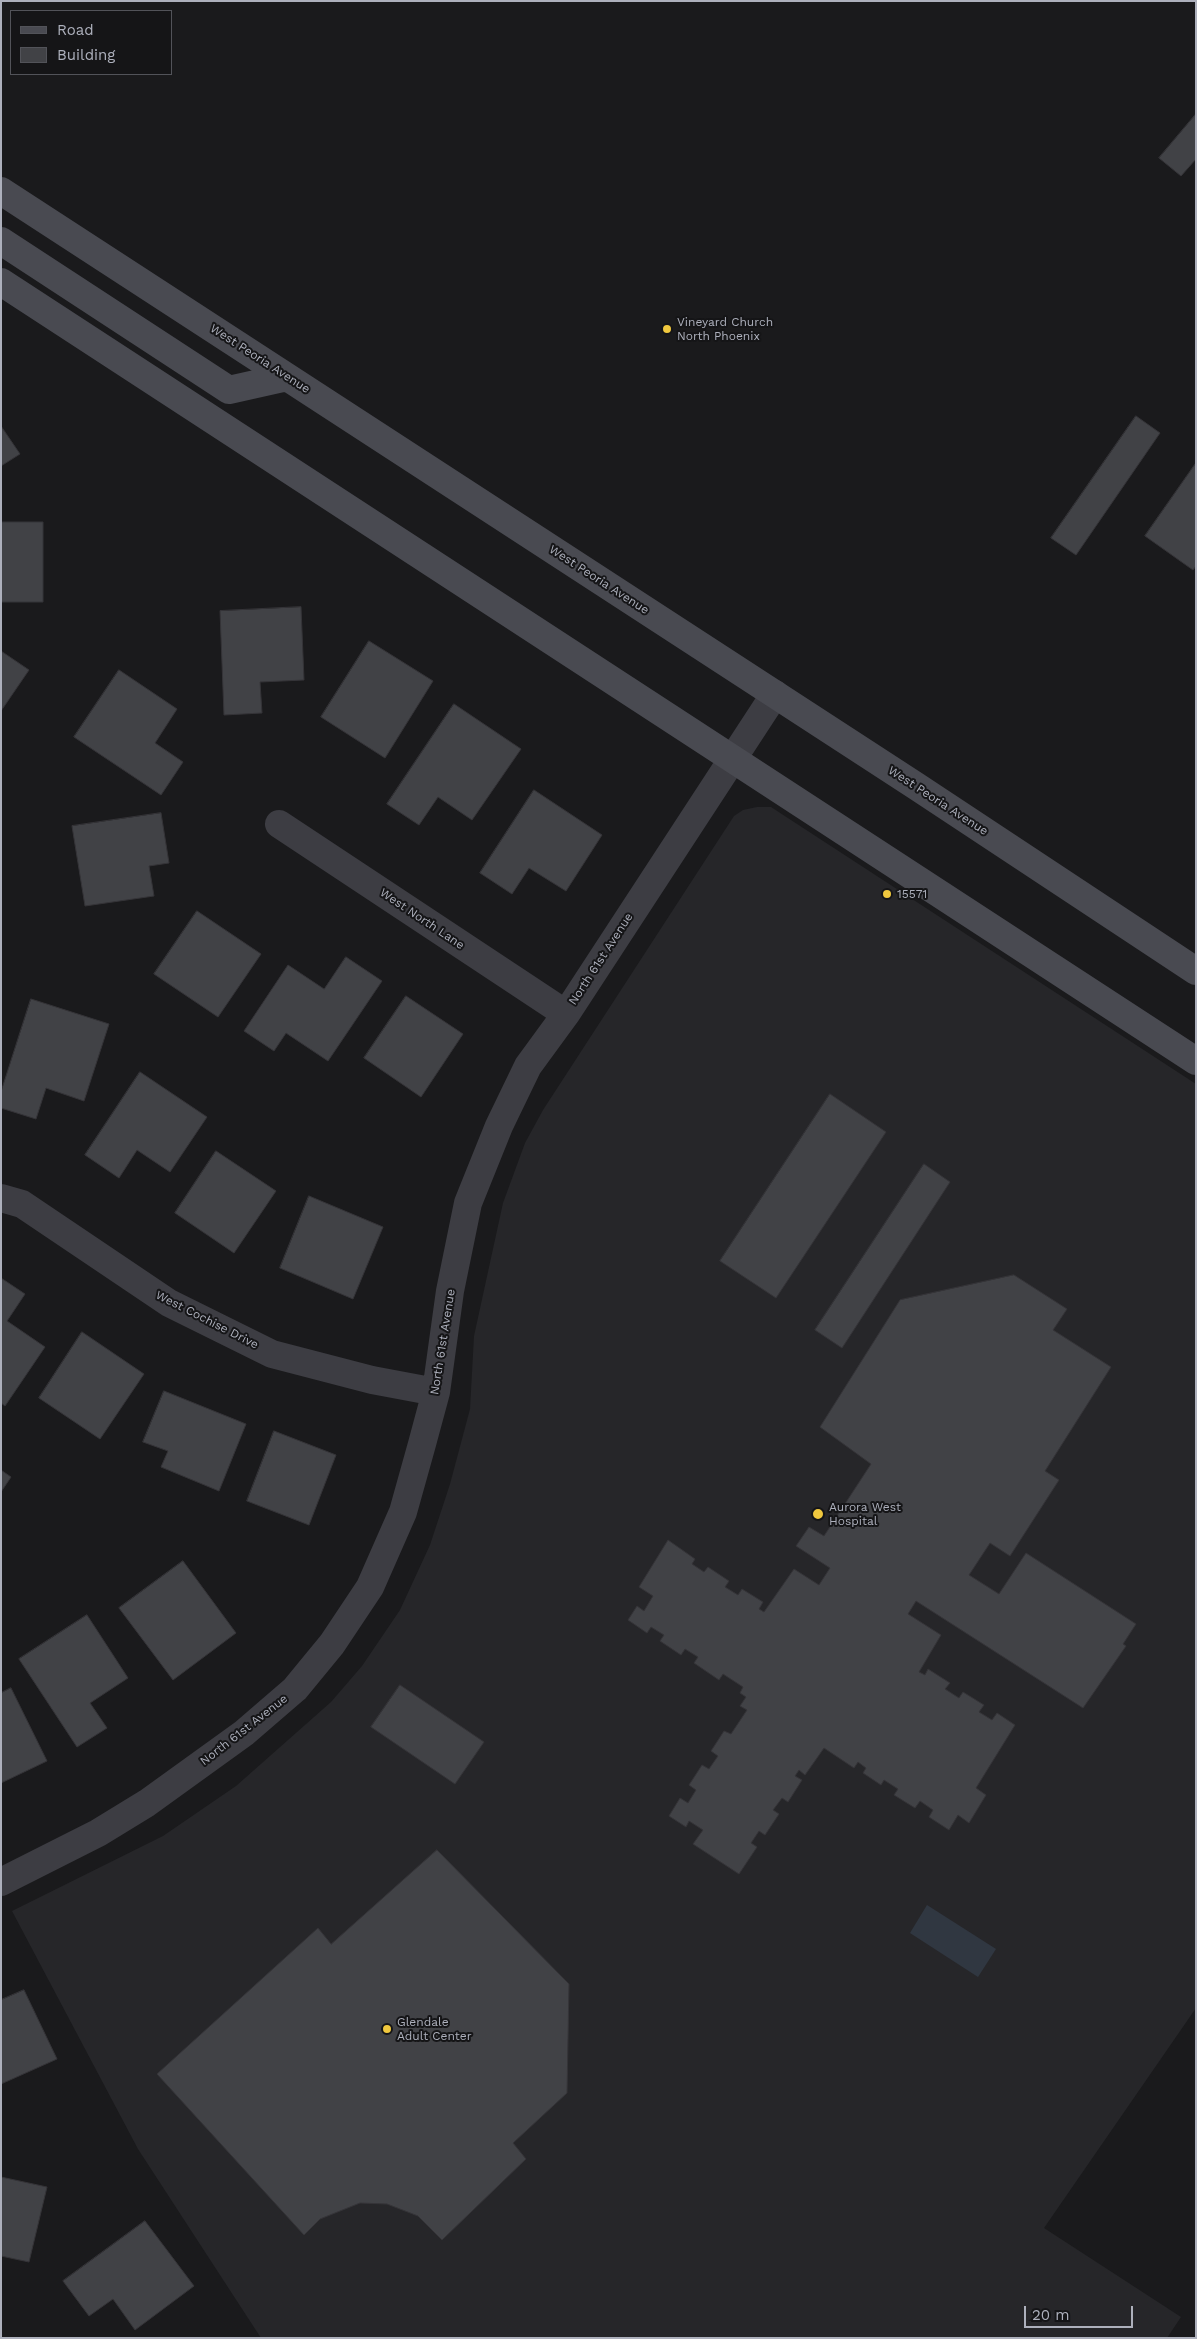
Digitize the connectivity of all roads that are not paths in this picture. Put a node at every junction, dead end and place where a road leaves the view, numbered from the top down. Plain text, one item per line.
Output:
1 (1, 191) edge
2 (1, 241) edge
3 (1, 282) edge
4 (287, 377) junction
5 (775, 694) junction
6 (735, 758) junction
7 (279, 824) dead end
8 (1196, 971) edge
9 (566, 1014) junction
10 (1195, 1058) edge
11 (1, 1198) edge
12 (436, 1392) junction
13 (1, 1882) edge

1 - 4 main road, West Peoria Avenue
2 - 4 main road
3 - 6 main road
4 - 5 main road, West Peoria Avenue
5 - 6 street, North 61st Avenue
5 - 8 main road, West Peoria Avenue
6 - 9 street, North 61st Avenue
6 - 10 main road
7 - 9 street, West North Lane
9 - 12 street, North 61st Avenue
11 - 12 street, West Cochise Drive
12 - 13 street, North 61st Avenue

